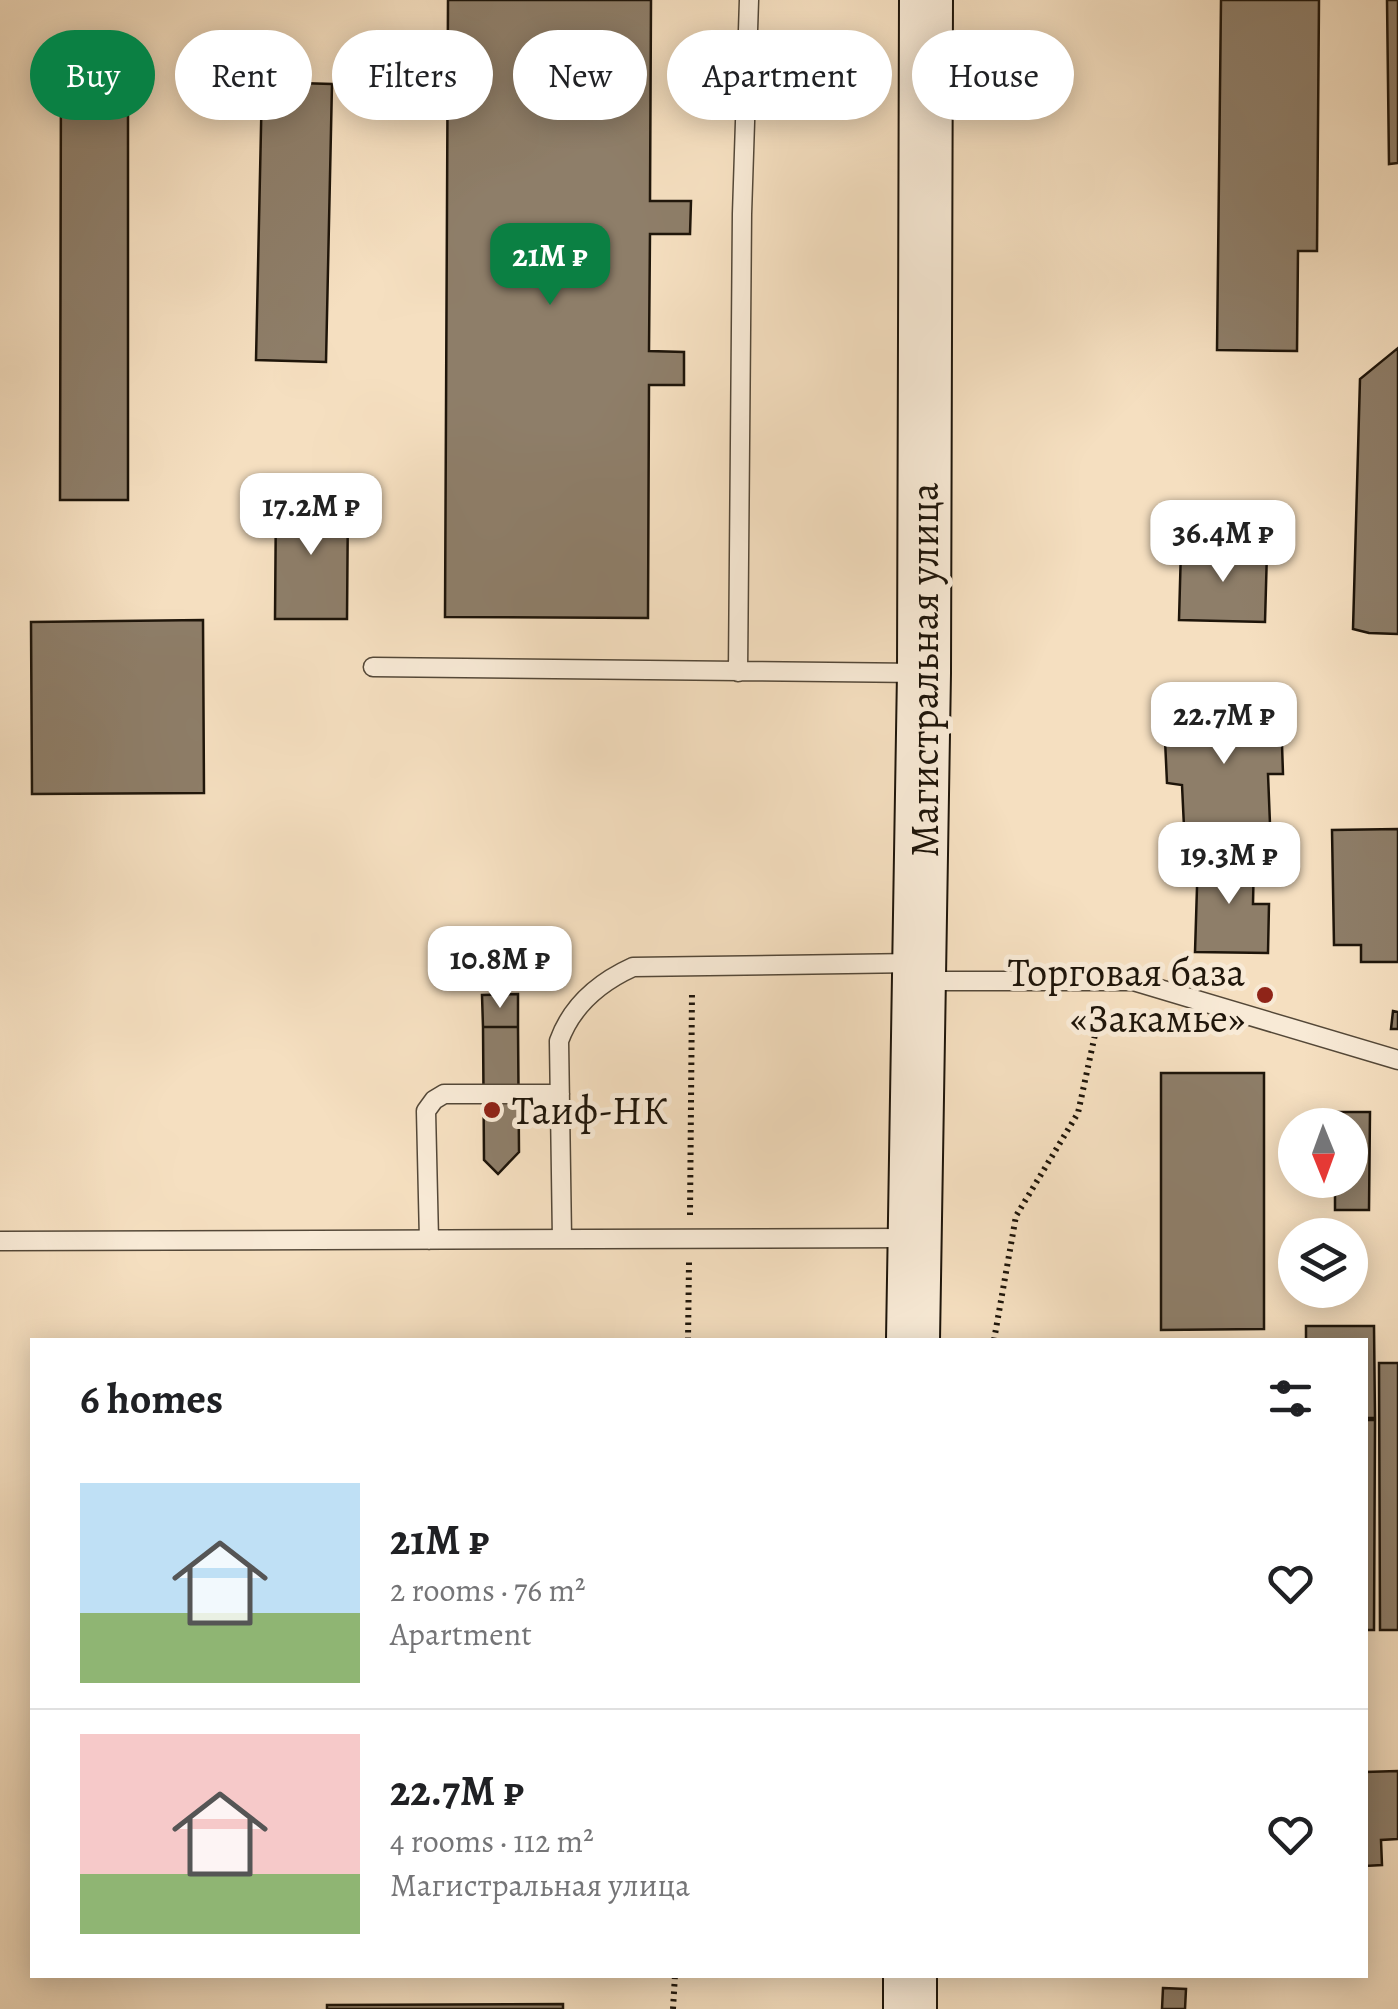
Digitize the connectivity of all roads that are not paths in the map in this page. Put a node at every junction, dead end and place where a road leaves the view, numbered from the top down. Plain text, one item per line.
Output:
1 (748, 0) edge
2 (926, 0) edge
3 (372, 667) dead end
4 (738, 672) junction
5 (924, 673) junction
6 (919, 972) junction
7 (1398, 1060) edge
8 (560, 1094) junction
9 (915, 1238) junction
10 (562, 1239) junction
11 (428, 1240) junction
12 (0, 1241) edge
13 (913, 1338) edge
14 (910, 1978) edge
15 (910, 2009) edge

1 - 4 lane
2 - 5 main road, Магистральная улица
3 - 4 lane
4 - 5 lane
5 - 6 main road, Магистральная улица
6 - 7 lane
6 - 8 lane
6 - 9 main road, Магистральная улица
8 - 10 lane
8 - 11 lane
9 - 10 lane
9 - 13 main road, Магистральная улица
10 - 11 lane
11 - 12 lane
14 - 15 main road

